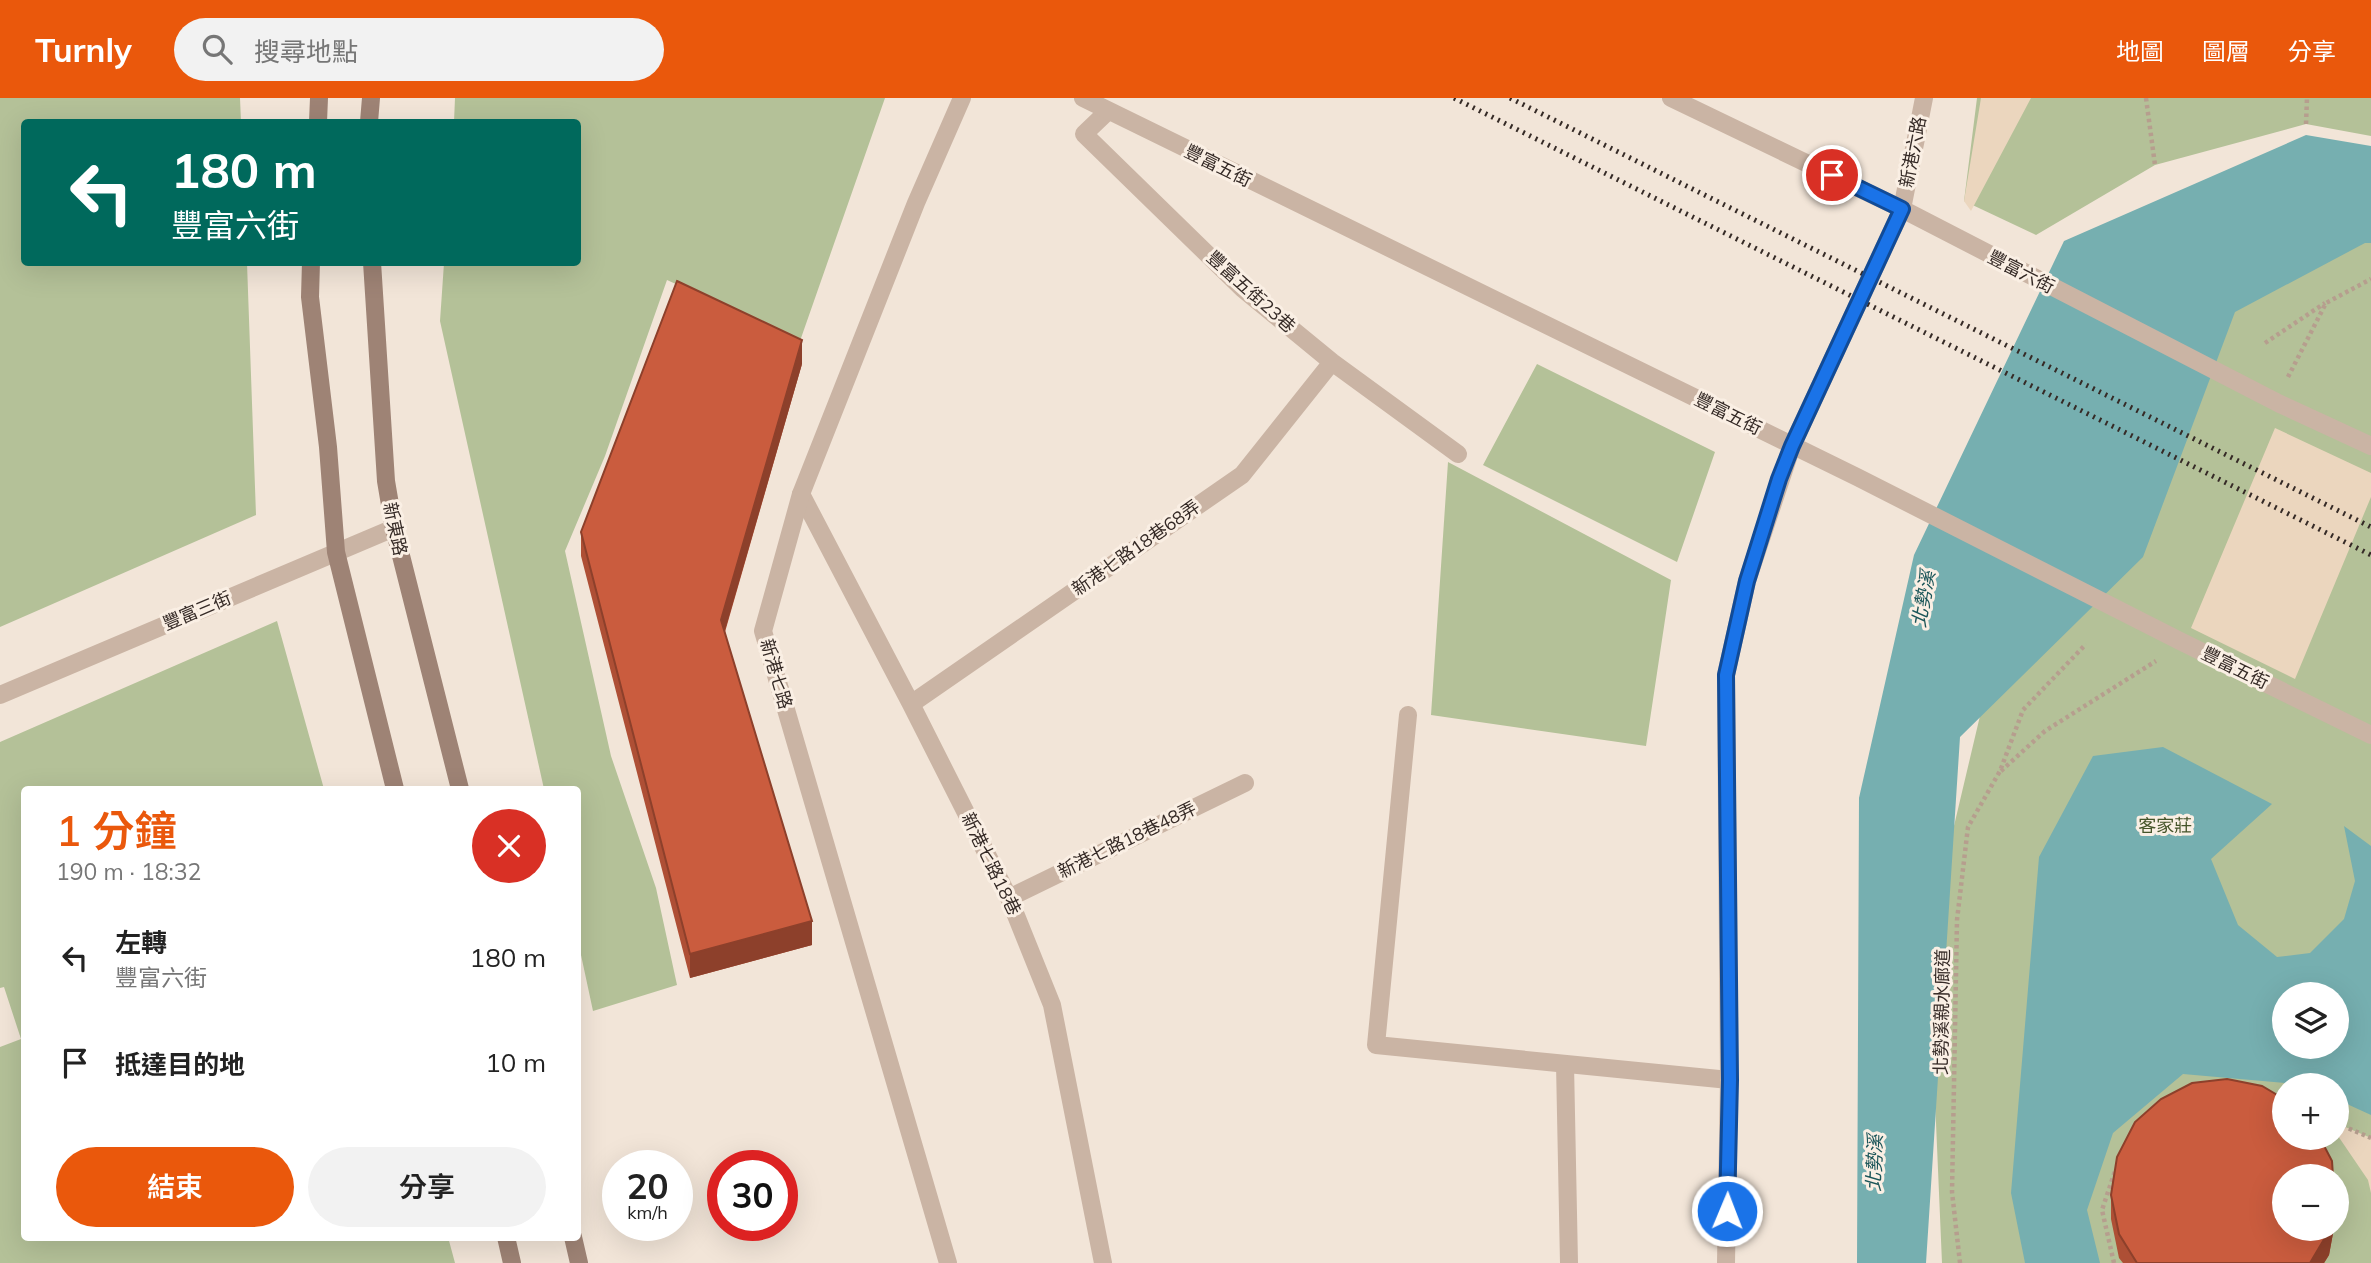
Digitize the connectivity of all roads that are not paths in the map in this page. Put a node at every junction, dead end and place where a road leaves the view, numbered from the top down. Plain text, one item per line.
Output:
1 (319, 98) edge
2 (371, 98) edge
3 (962, 98) edge
4 (1083, 98) edge
5 (1671, 98) edge
6 (1924, 98) edge
7 (1107, 112) junction
8 (318, 119) edge
9 (369, 119) edge
10 (1902, 209) junction
11 (311, 266) edge
12 (372, 266) edge
13 (1332, 362) junction
14 (1792, 446) junction
15 (2371, 446) edge
16 (1458, 454) dead end
17 (801, 494) junction
18 (394, 528) junction
19 (336, 552) junction
20 (0, 695) edge
21 (911, 704) junction
22 (1408, 715) dead end
23 (2371, 735) edge
24 (1245, 783) dead end
25 (394, 786) edge
26 (459, 786) edge
27 (1009, 898) junction
28 (1565, 1064) junction
29 (1730, 1080) junction
30 (507, 1241) edge
31 (574, 1241) edge
32 (512, 1263) edge
33 (579, 1263) edge
34 (948, 1263) edge
35 (1103, 1263) edge
36 (1569, 1263) edge
37 (1726, 1263) edge

1 - 8 main road
2 - 9 main road
3 - 17 street, 新港七路
4 - 7 street, 豐富五街
5 - 10 street, 豐富六街
6 - 10 street, 新港六路
7 - 13 street, 豐富五街23巷
7 - 14 street, 豐富五街
10 - 14 street, 新港六路
10 - 15 street, 豐富六街
11 - 19 main road
12 - 18 main road, 新東路
13 - 16 street, 豐富五街23巷
13 - 21 street, 新港七路18巷68弄
14 - 23 street, 豐富五街
14 - 29 street, 新港六路
17 - 21 street, 新港七路18巷
17 - 34 street, 新港七路
18 - 19 street, 豐富三街
18 - 26 main road, 新東路
19 - 20 street, 豐富三街
19 - 25 main road
21 - 27 street, 新港七路18巷
22 - 28 street
24 - 27 street, 新港七路18巷48弄
27 - 35 street, 新港七路18巷
28 - 29 street
28 - 36 street
29 - 37 street, 新港六路
30 - 32 main road
31 - 33 main road

